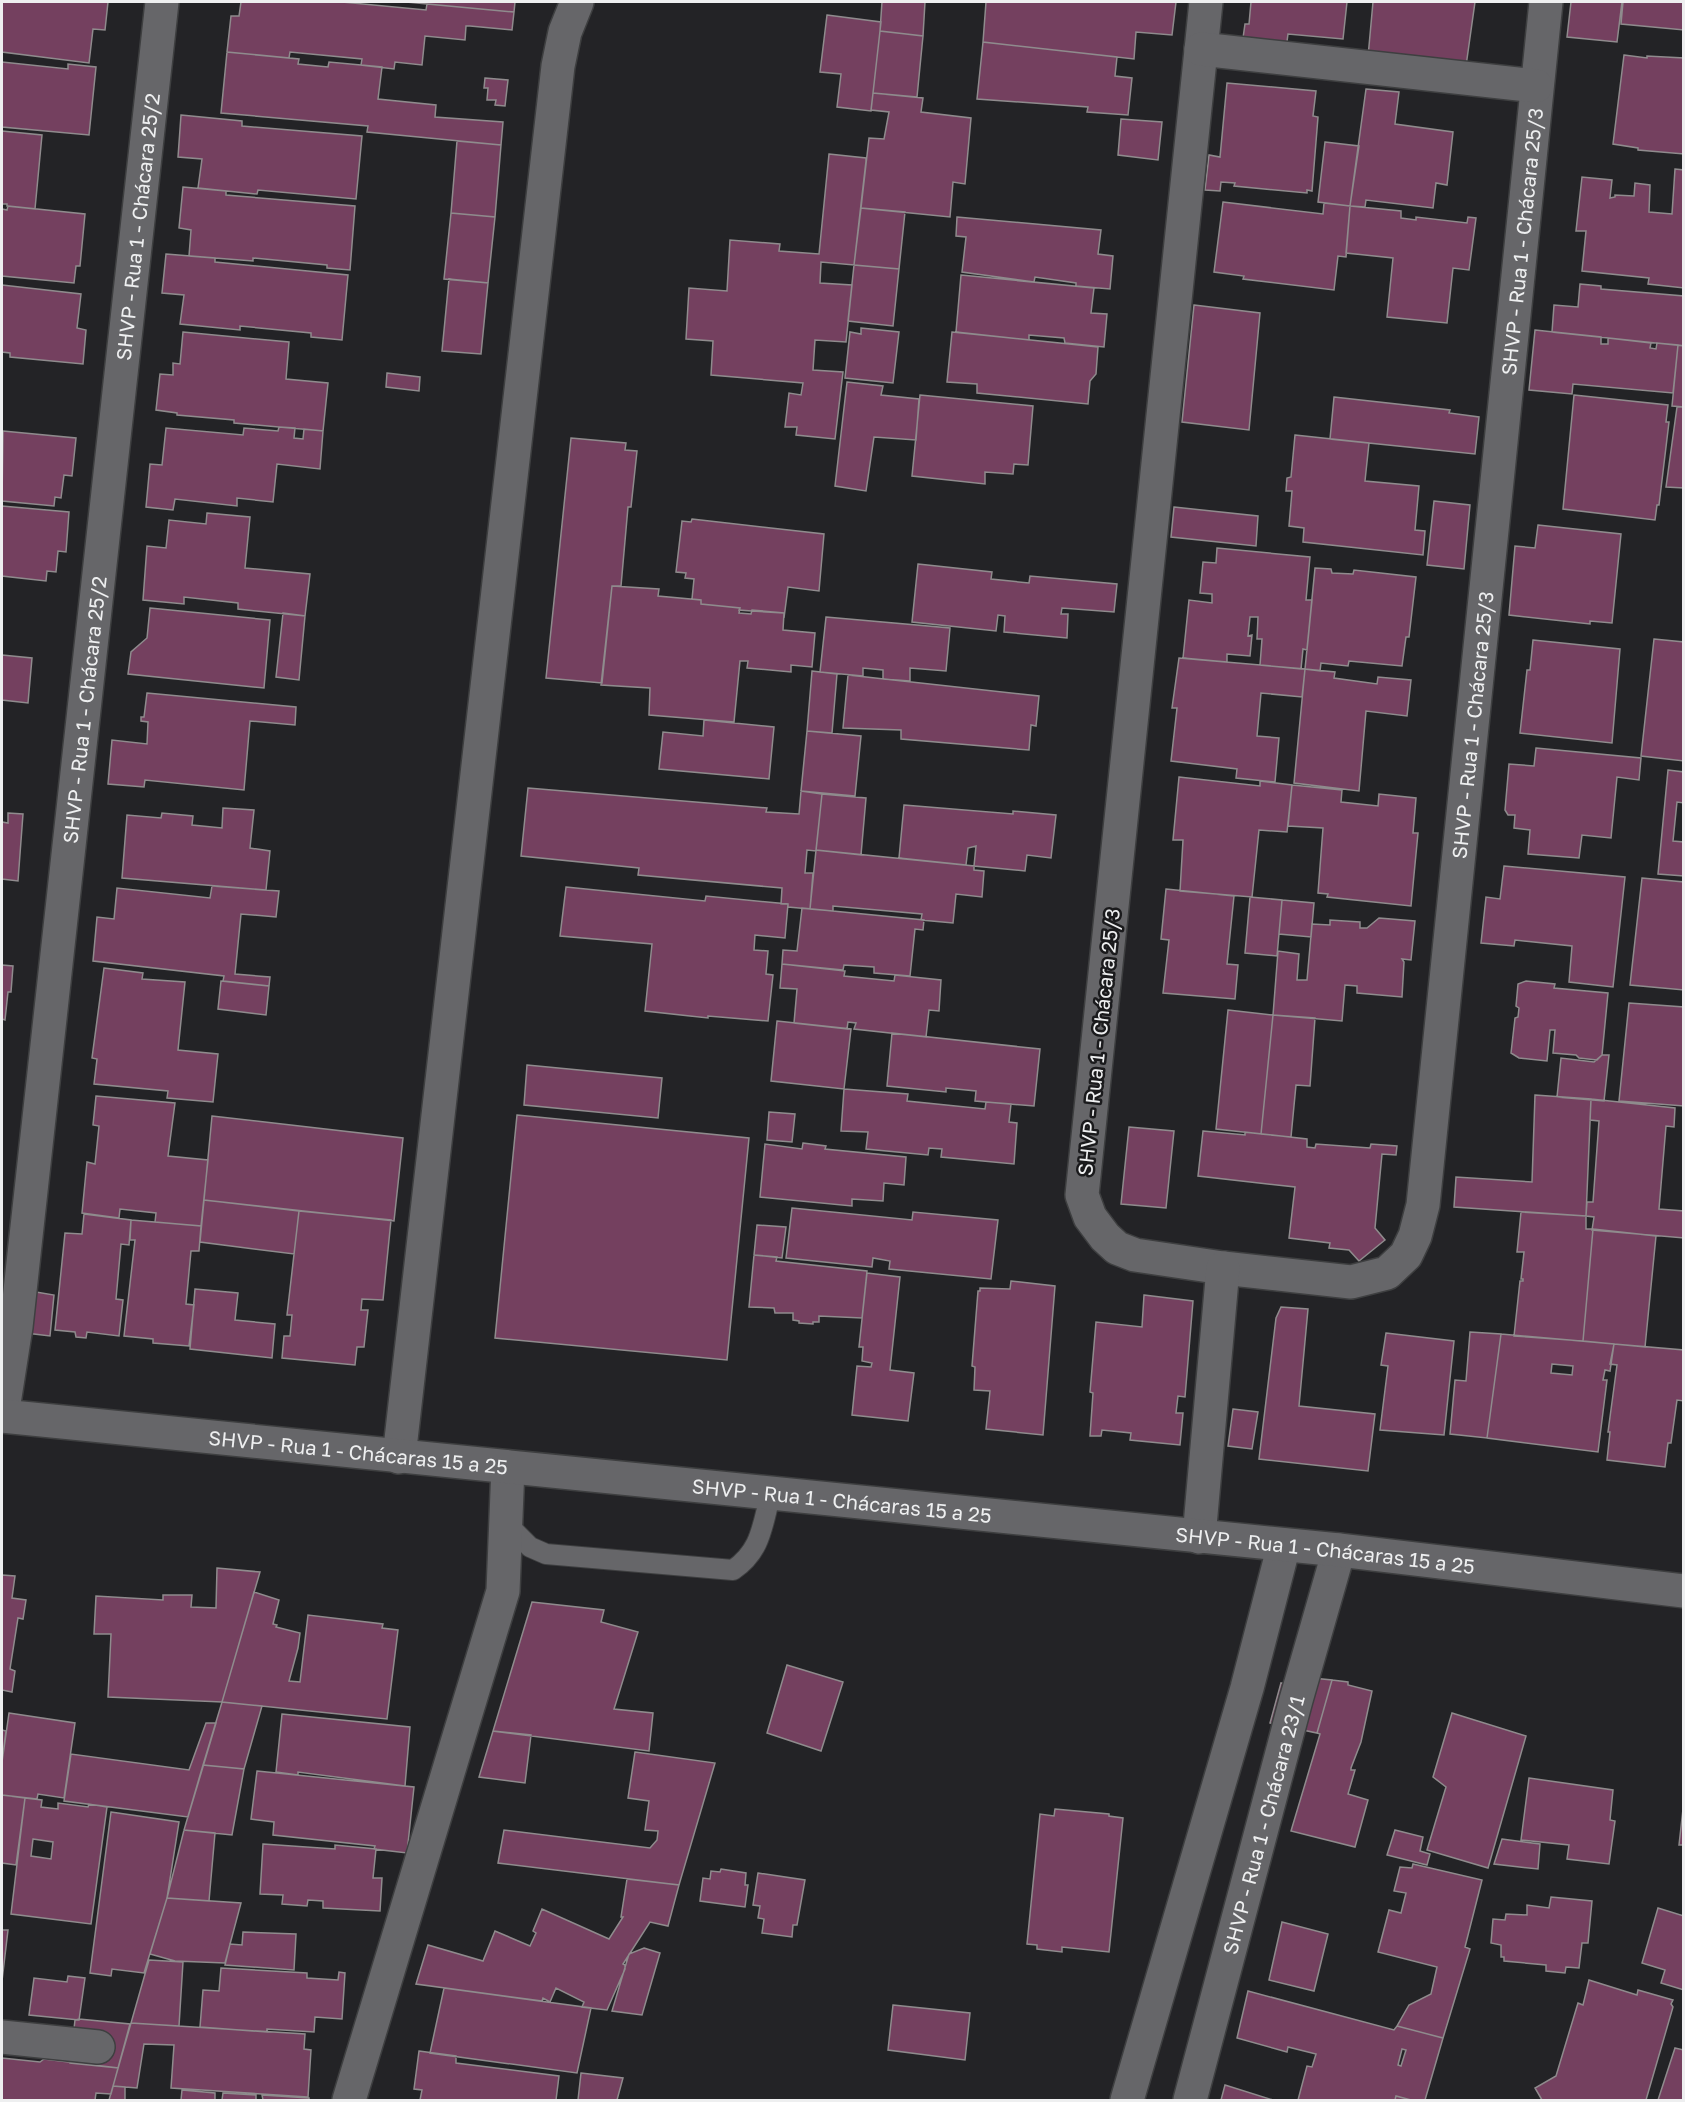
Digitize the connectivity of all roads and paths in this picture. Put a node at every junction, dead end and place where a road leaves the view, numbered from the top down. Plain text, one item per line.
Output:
1 (162, 2) edge
2 (577, 2) edge
3 (1206, 2) edge
4 (1546, 2) edge
5 (1201, 50) junction
6 (1536, 86) junction
7 (1223, 1268) junction
8 (2, 1416) edge
9 (399, 1457) junction
10 (508, 1467) junction
11 (771, 1493) junction
12 (506, 1522) junction
13 (1199, 1537) junction
14 (1284, 1545) junction
15 (1339, 1550) junction
16 (1683, 1591) edge
17 (2, 2037) edge
18 (98, 2047) dead end
19 (349, 2100) edge
20 (1127, 2100) edge
21 (1190, 2100) edge

1 - 8 street, SHVP - Rua 1 - Chácara 25/2
2 - 9 street
3 - 5 street, SHVP - Rua 1 - Chácara 25/3
4 - 6 street, SHVP - Rua 1 - Chácara 25/3
5 - 6 street
5 - 7 street, SHVP - Rua 1 - Chácara 25/3
6 - 7 street, SHVP - Rua 1 - Chácara 25/3
7 - 13 street
8 - 9 street, SHVP - Rua 1 - Chácaras 15 a 25
9 - 10 street, SHVP - Rua 1 - Chácaras 15 a 25
10 - 11 street, SHVP - Rua 1 - Chácaras 15 a 25
10 - 12 street
11 - 12 lane
11 - 13 street, SHVP - Rua 1 - Chácaras 15 a 25
12 - 19 street
13 - 14 street, SHVP - Rua 1 - Chácaras 15 a 25
14 - 15 street, SHVP - Rua 1 - Chácaras 15 a 25
14 - 20 street
15 - 16 street, SHVP - Rua 1 - Chácaras 15 a 25
15 - 21 street, SHVP - Rua 1 - Chácara 23/1
17 - 18 street

